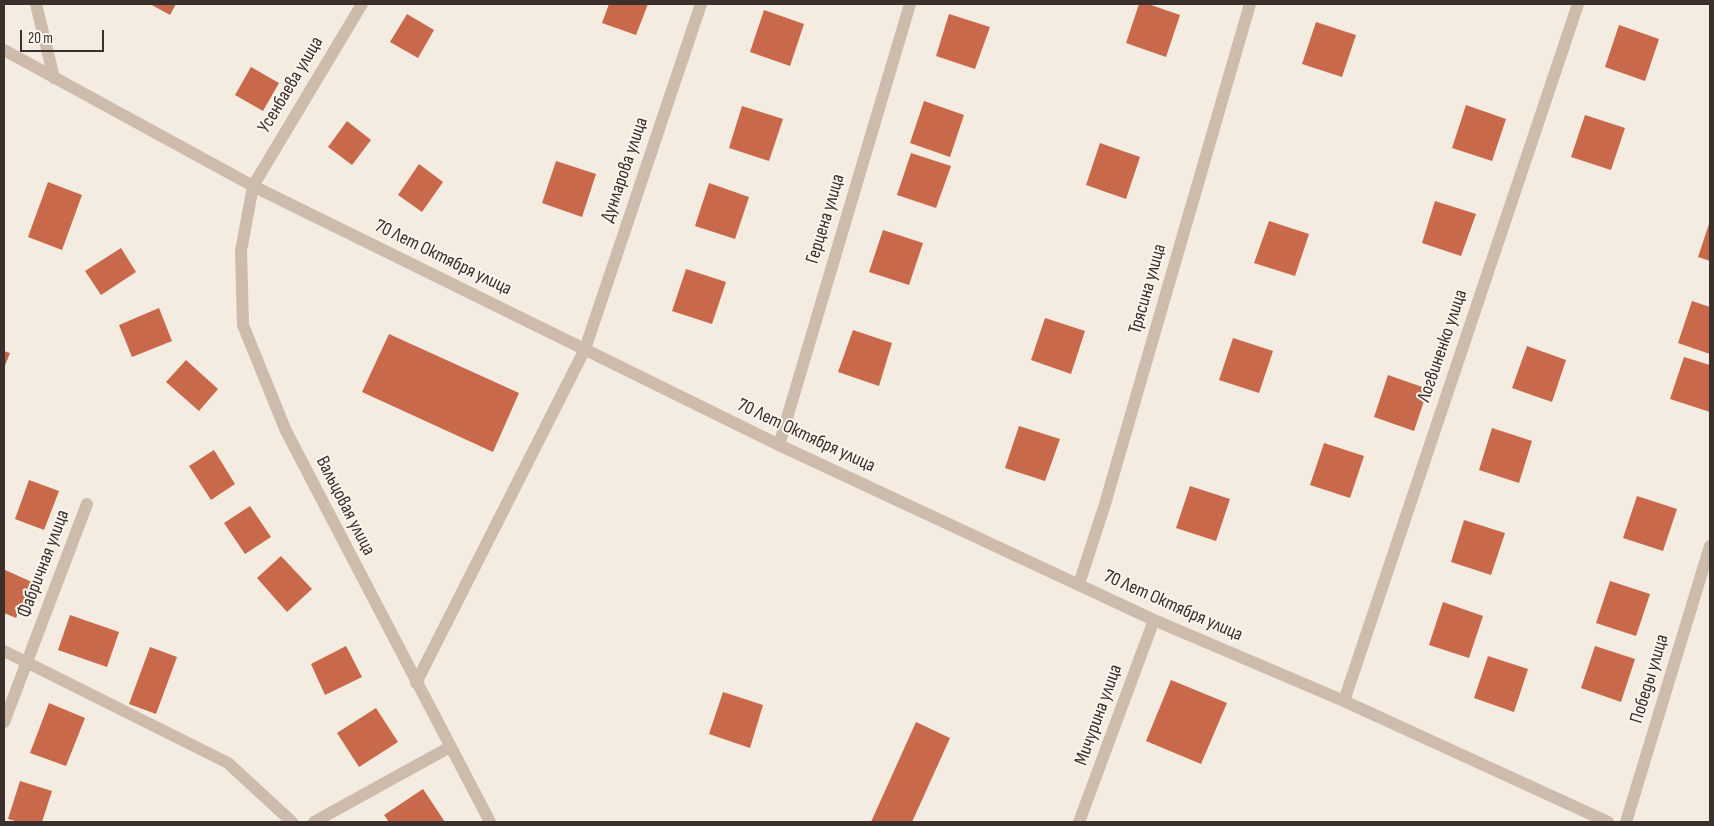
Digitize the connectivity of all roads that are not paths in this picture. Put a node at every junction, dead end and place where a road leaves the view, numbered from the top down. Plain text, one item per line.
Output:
1 (36, 4) edge
2 (362, 4) edge
3 (701, 4) edge
4 (910, 4) edge
5 (1250, 4) edge
6 (1578, 4) edge
7 (4, 50) edge
8 (54, 78) junction
9 (253, 186) junction
10 (585, 348) junction
11 (779, 445) junction
12 (87, 504) dead end
13 (1710, 546) edge
14 (1079, 584) junction
15 (1154, 620) junction
16 (4, 651) edge
17 (27, 662) junction
18 (416, 683) junction
19 (1344, 700) junction
20 (4, 722) edge
21 (450, 747) junction
22 (292, 822) edge
23 (314, 822) edge
24 (490, 822) edge
25 (1079, 822) edge
26 (1608, 822) edge
27 (1626, 822) edge

1 - 8 street
2 - 9 street, Усенбаева улица
3 - 10 street, Дунларова улица
4 - 11 street, Герцена улица
5 - 14 street, Трясина улица
6 - 19 street, Логвиненко улица
7 - 8 street, 70 Лет Октября улица
8 - 9 street, 70 Лет Октября улица
9 - 10 street, 70 Лет Октября улица
9 - 18 street, Вальцовая улица
10 - 11 street, 70 Лет Октября улица
10 - 18 street, Дунларова улица
11 - 14 street, 70 Лет Октября улица
12 - 17 street, Фабричная улица
13 - 27 street, Победы улица
14 - 15 street, 70 Лет Октября улица
15 - 19 street, 70 Лет Октября улица
15 - 25 street, Мичурина улица
16 - 17 street
17 - 20 street, Фабричная улица
17 - 22 street
18 - 21 street, Вальцовая улица
19 - 26 street, 70 Лет Октября улица
21 - 23 street
21 - 24 street, Вальцовая улица

